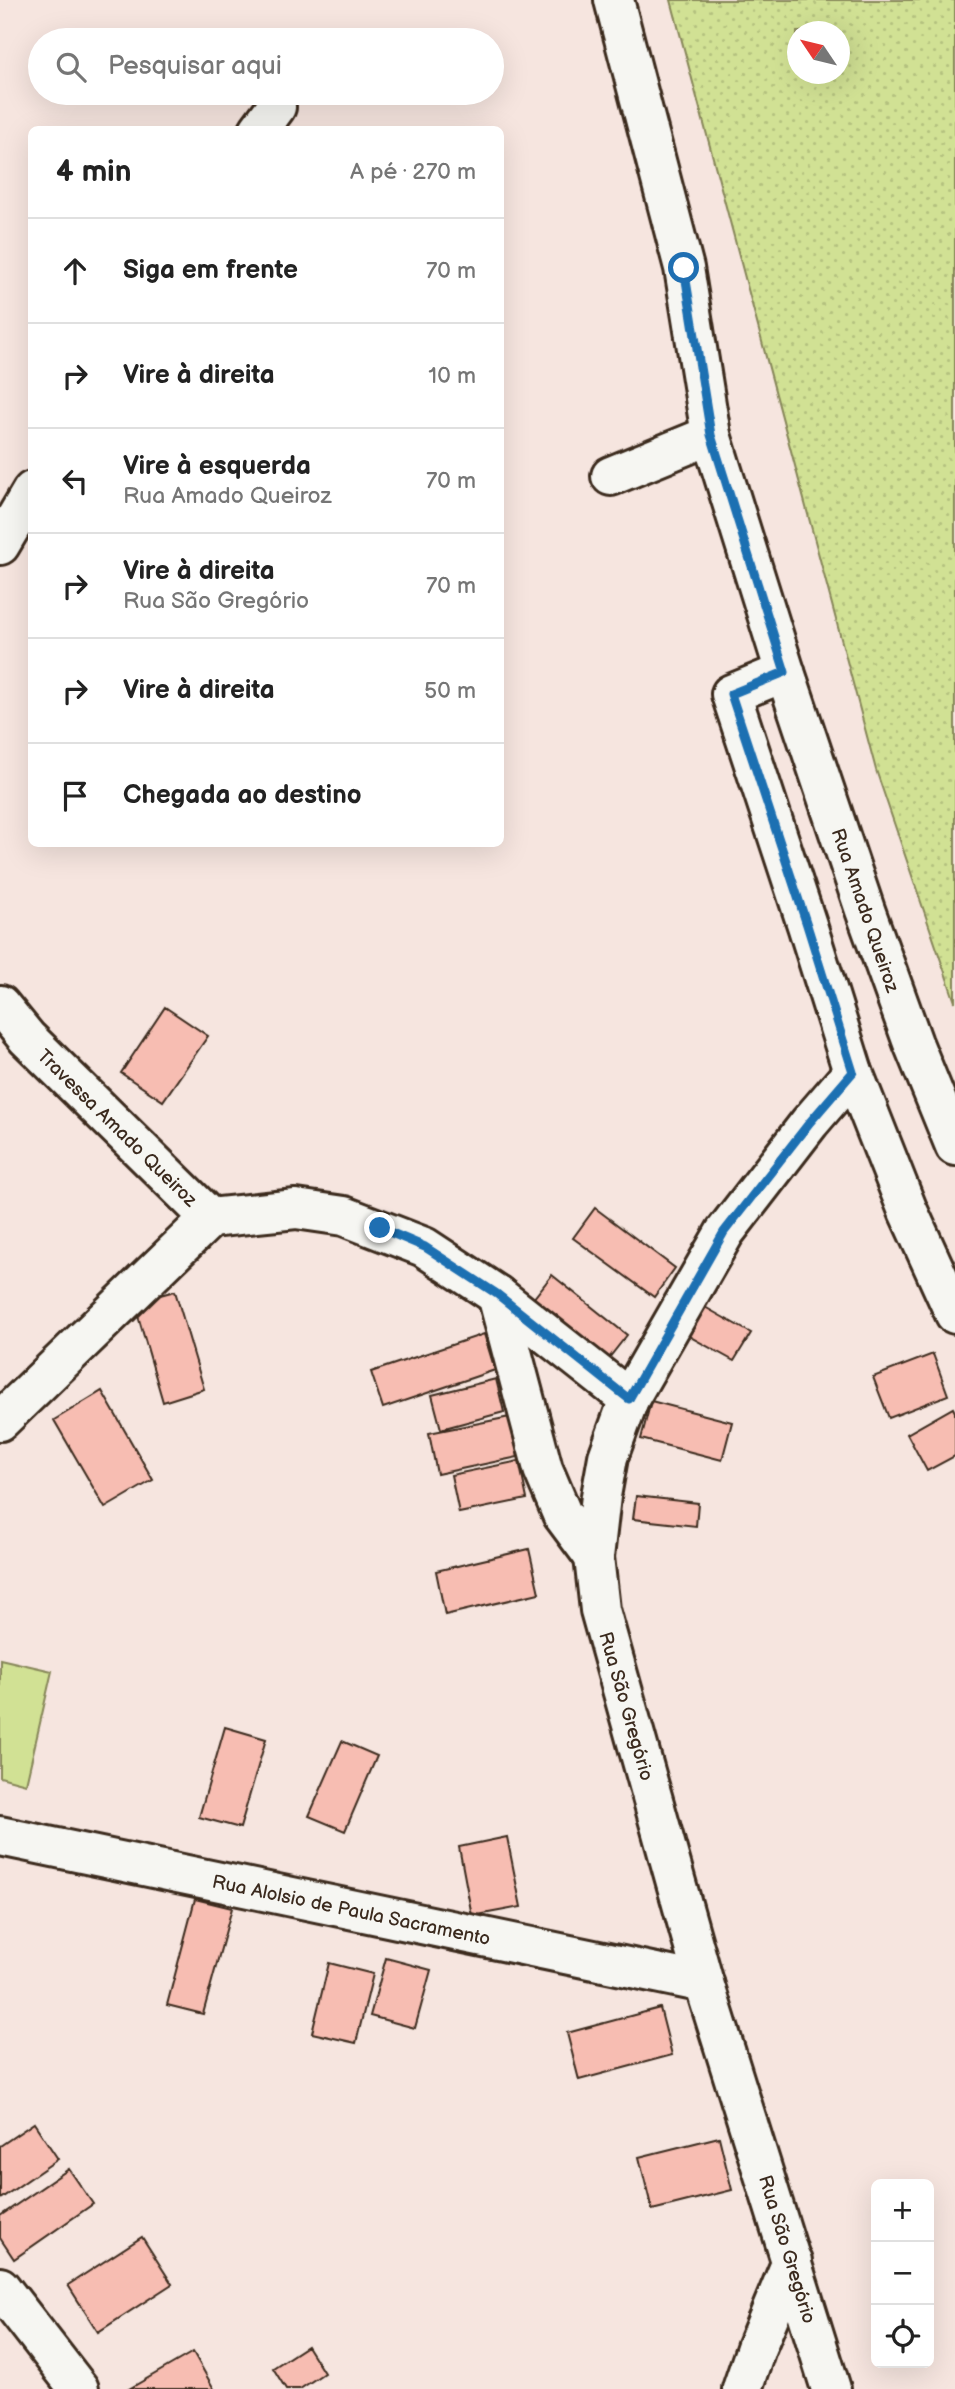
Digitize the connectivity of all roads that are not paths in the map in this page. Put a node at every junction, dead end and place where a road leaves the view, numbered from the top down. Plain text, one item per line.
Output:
1 (614, 0) edge
2 (711, 435) junction
3 (611, 476) dead end
4 (28, 498) edge
5 (0, 545) edge
6 (785, 672) junction
7 (0, 1005) edge
8 (853, 1072) junction
9 (955, 1146) edge
10 (210, 1218) junction
11 (497, 1294) junction
12 (955, 1314) edge
13 (629, 1399) junction
14 (0, 1420) edge
15 (594, 1557) junction
16 (0, 1836) edge
17 (704, 1983) junction
18 (792, 2261) junction
19 (0, 2287) edge
20 (79, 2389) edge
21 (742, 2389) edge
22 (831, 2389) edge

1 - 2 street, Rua Amado Queiroz
2 - 3 street
2 - 6 street, Rua Amado Queiroz
4 - 5 street
6 - 8 street
6 - 9 street, Rua Amado Queiroz
7 - 10 street, Travessa Amado Queiroz
8 - 12 street
8 - 13 street, Rua São Gregório
10 - 11 street
10 - 14 street
11 - 13 street
11 - 15 street
13 - 15 street, Rua São Gregório
15 - 17 street, Rua São Gregório
16 - 17 street, Rua Alolsio de Paula Sacramento
17 - 18 street, Rua São Gregório
18 - 21 street
18 - 22 street, Rua São Gregório
19 - 20 street

